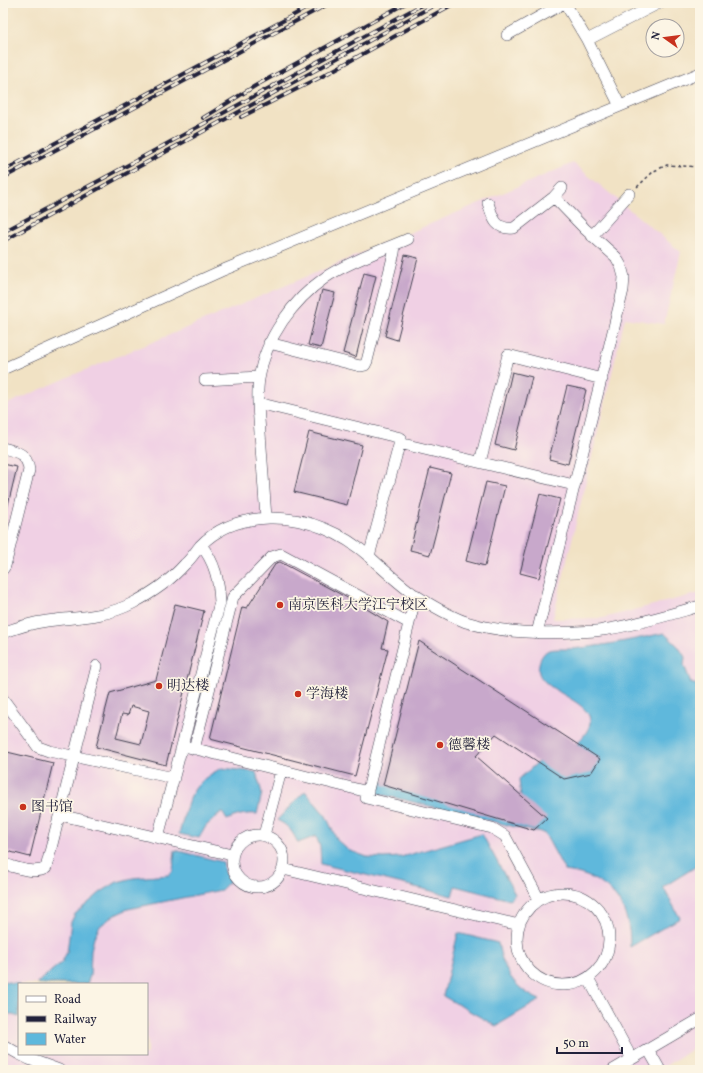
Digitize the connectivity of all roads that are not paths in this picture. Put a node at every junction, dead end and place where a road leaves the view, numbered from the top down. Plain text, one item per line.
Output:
1 (565, 3) edge
2 (659, 3) edge
3 (507, 35) dead end
4 (587, 40) junction
5 (700, 73) edge
6 (620, 106) junction
7 (562, 188) dead end
8 (629, 194) road end
9 (554, 197) junction
10 (488, 203) dead end
11 (592, 236) junction
12 (408, 239) dead end
13 (395, 245) junction
14 (269, 343) junction
15 (3, 369) edge
16 (259, 377) junction
17 (602, 379) junction
18 (205, 380) dead end
19 (258, 403) junction
20 (399, 443) junction
21 (3, 448) edge
22 (480, 462) junction
23 (574, 485) junction
24 (266, 518) junction
25 (201, 546) junction
26 (369, 556) junction
27 (3, 569) edge
28 (416, 595) junction
29 (700, 606) edge
30 (409, 622) junction
31 (3, 633) edge
32 (537, 633) junction
33 (97, 666) dead end
34 (3, 699) edge
35 (182, 746) junction
36 (194, 749) junction
37 (74, 756) junction
38 (281, 770) junction
39 (174, 778) junction
40 (368, 792) junction
41 (60, 815) junction
42 (264, 835) junction
43 (158, 837) junction
44 (232, 855) junction
45 (3, 864) edge
46 (283, 869) junction
47 (539, 899) junction
48 (519, 925) junction
49 (588, 978) junction
50 (700, 1019) edge
51 (3, 1045) edge
52 (648, 1049) junction
53 (18, 1053) edge
54 (21, 1055) edge
55 (632, 1059) junction
56 (52, 1069) edge
57 (616, 1069) edge
58 (660, 1070) edge

1 - 3 street
1 - 4 street
2 - 4 street
4 - 6 street
5 - 6 street
6 - 15 street
7 - 9 street
8 - 11 street
9 - 10 street
9 - 11 street
11 - 17 street
12 - 13 street
13 - 14 street
13 - 14 street
14 - 16 street
16 - 18 street
16 - 19 street
17 - 22 street
17 - 23 street
19 - 20 street
19 - 24 street
20 - 22 street
20 - 26 street
21 - 27 street
22 - 23 street
23 - 32 street
24 - 25 street
24 - 26 street
25 - 31 street
25 - 35 street
26 - 28 street
28 - 30 street
28 - 32 street
29 - 32 street
30 - 36 street
30 - 40 street
33 - 37 street
34 - 37 street
35 - 36 street
35 - 39 street
36 - 38 street
37 - 39 street
37 - 41 street
38 - 40 street
38 - 42 street
39 - 43 street
40 - 47 street
41 - 43 street
41 - 45 street
42 - 44 street
42 - 46 street
43 - 44 street
44 - 46 street
46 - 48 street
47 - 48 street
47 - 49 street
48 - 49 street
49 - 55 street
50 - 52 street
51 - 53 street
52 - 55 street
52 - 58 street
54 - 56 street
55 - 57 street

